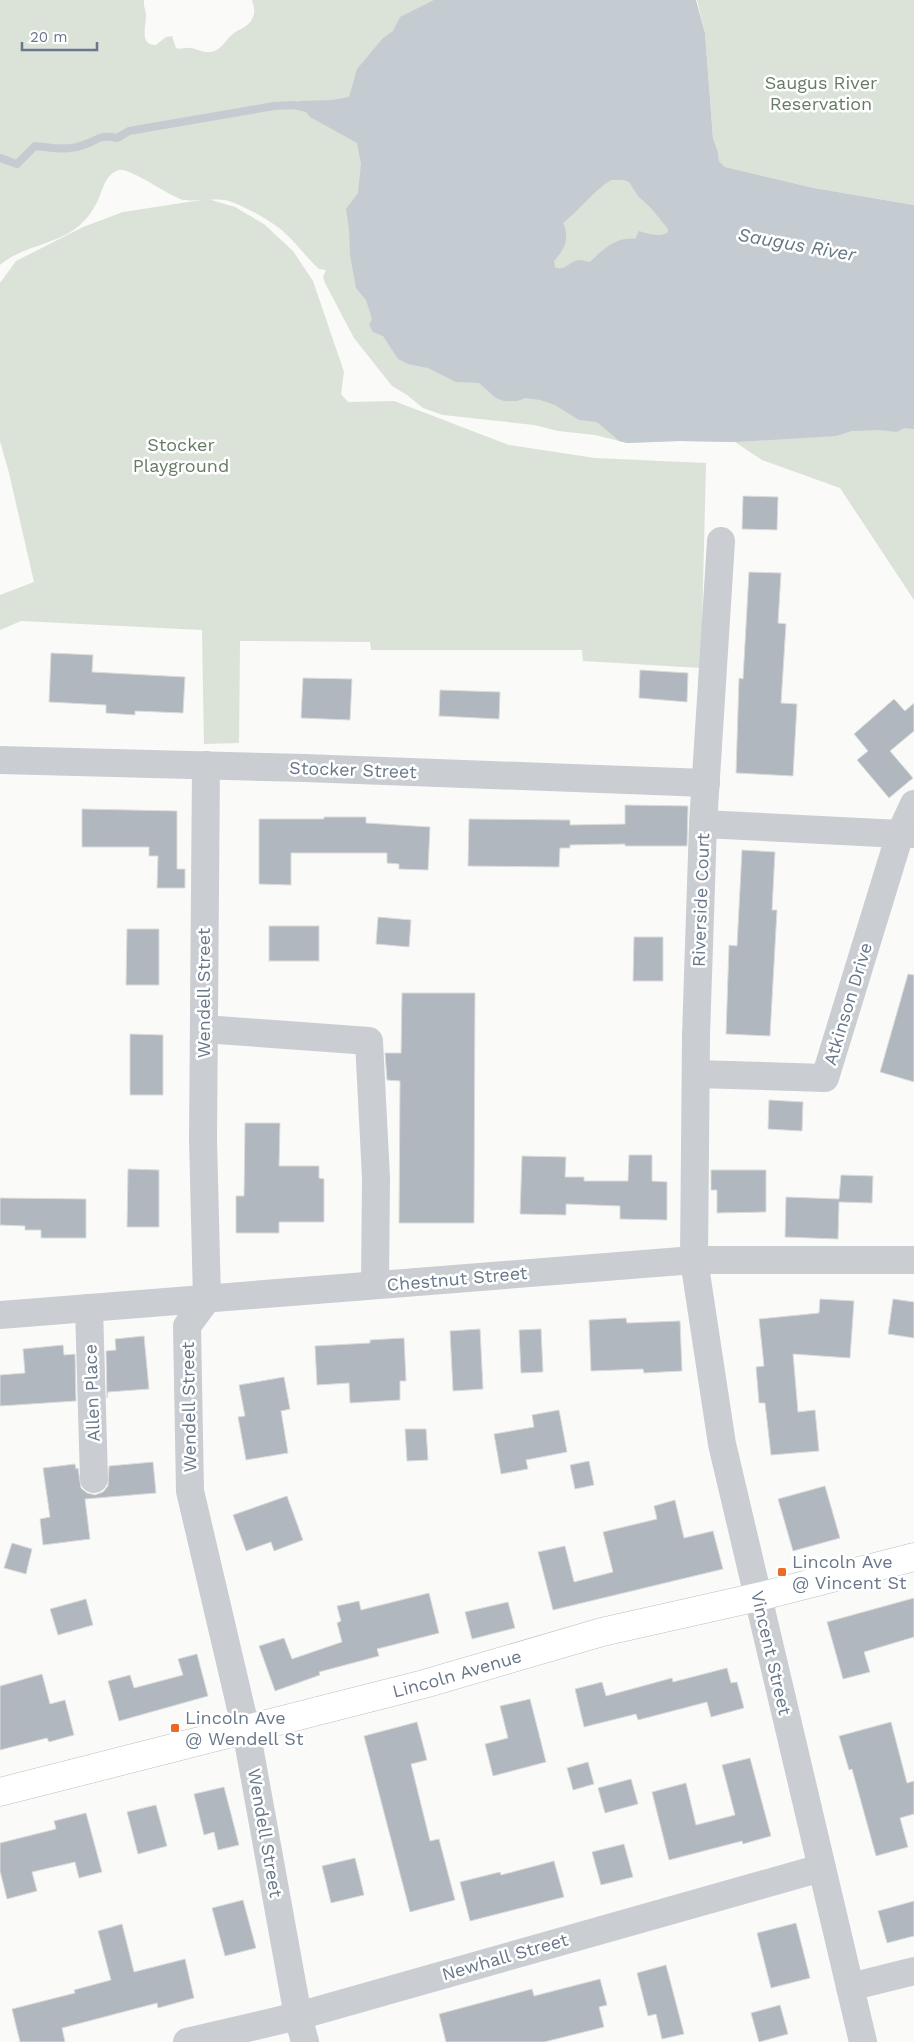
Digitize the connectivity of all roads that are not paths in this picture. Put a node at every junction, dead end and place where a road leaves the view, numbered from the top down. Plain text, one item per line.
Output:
1 (721, 541) dead end
2 (0, 760) edge
3 (206, 765) junction
4 (706, 783) junction
5 (914, 804) edge
6 (703, 824) junction
7 (907, 834) edge
8 (204, 1029) junction
9 (696, 1074) junction
10 (694, 1260) junction
11 (914, 1260) edge
12 (375, 1285) junction
13 (207, 1299) junction
14 (89, 1308) junction
15 (0, 1315) edge
16 (94, 1479) dead end
17 (914, 1557) edge
18 (758, 1596) junction
19 (246, 1730) junction
20 (0, 1792) edge
21 (821, 1868) junction
22 (914, 1971) edge
23 (850, 1987) junction
24 (298, 2016) junction
25 (187, 2042) edge
26 (305, 2042) edge
27 (863, 2042) edge

1 - 4 street, Riverside Court
2 - 3 street, Stocker Street
3 - 4 street, Stocker Street
3 - 8 street, Wendell Street
4 - 6 street, Riverside Court
5 - 7 street, Atkinson Drive
6 - 7 street
6 - 9 street, Riverside Court
7 - 9 street, Atkinson Drive
8 - 12 street
8 - 13 street, Wendell Street
9 - 10 street, Riverside Court
10 - 11 street, Chestnut Street
10 - 12 street, Chestnut Street
10 - 18 street, Vincent Street
12 - 13 street, Chestnut Street
13 - 14 street, Chestnut Street
13 - 19 street, Wendell Street
14 - 15 street, Chestnut Street
14 - 16 street, Allen Place
17 - 18 main road, Lincoln Avenue
18 - 19 main road, Lincoln Avenue
18 - 21 street, Vincent Street
19 - 20 main road, Lincoln Avenue
19 - 24 street, Wendell Street
21 - 23 street, Vincent Street
21 - 24 street, Newhall Street
22 - 23 street
23 - 27 street, Vincent Street
24 - 25 street, Newhall Street
24 - 26 street, Wendell Street

